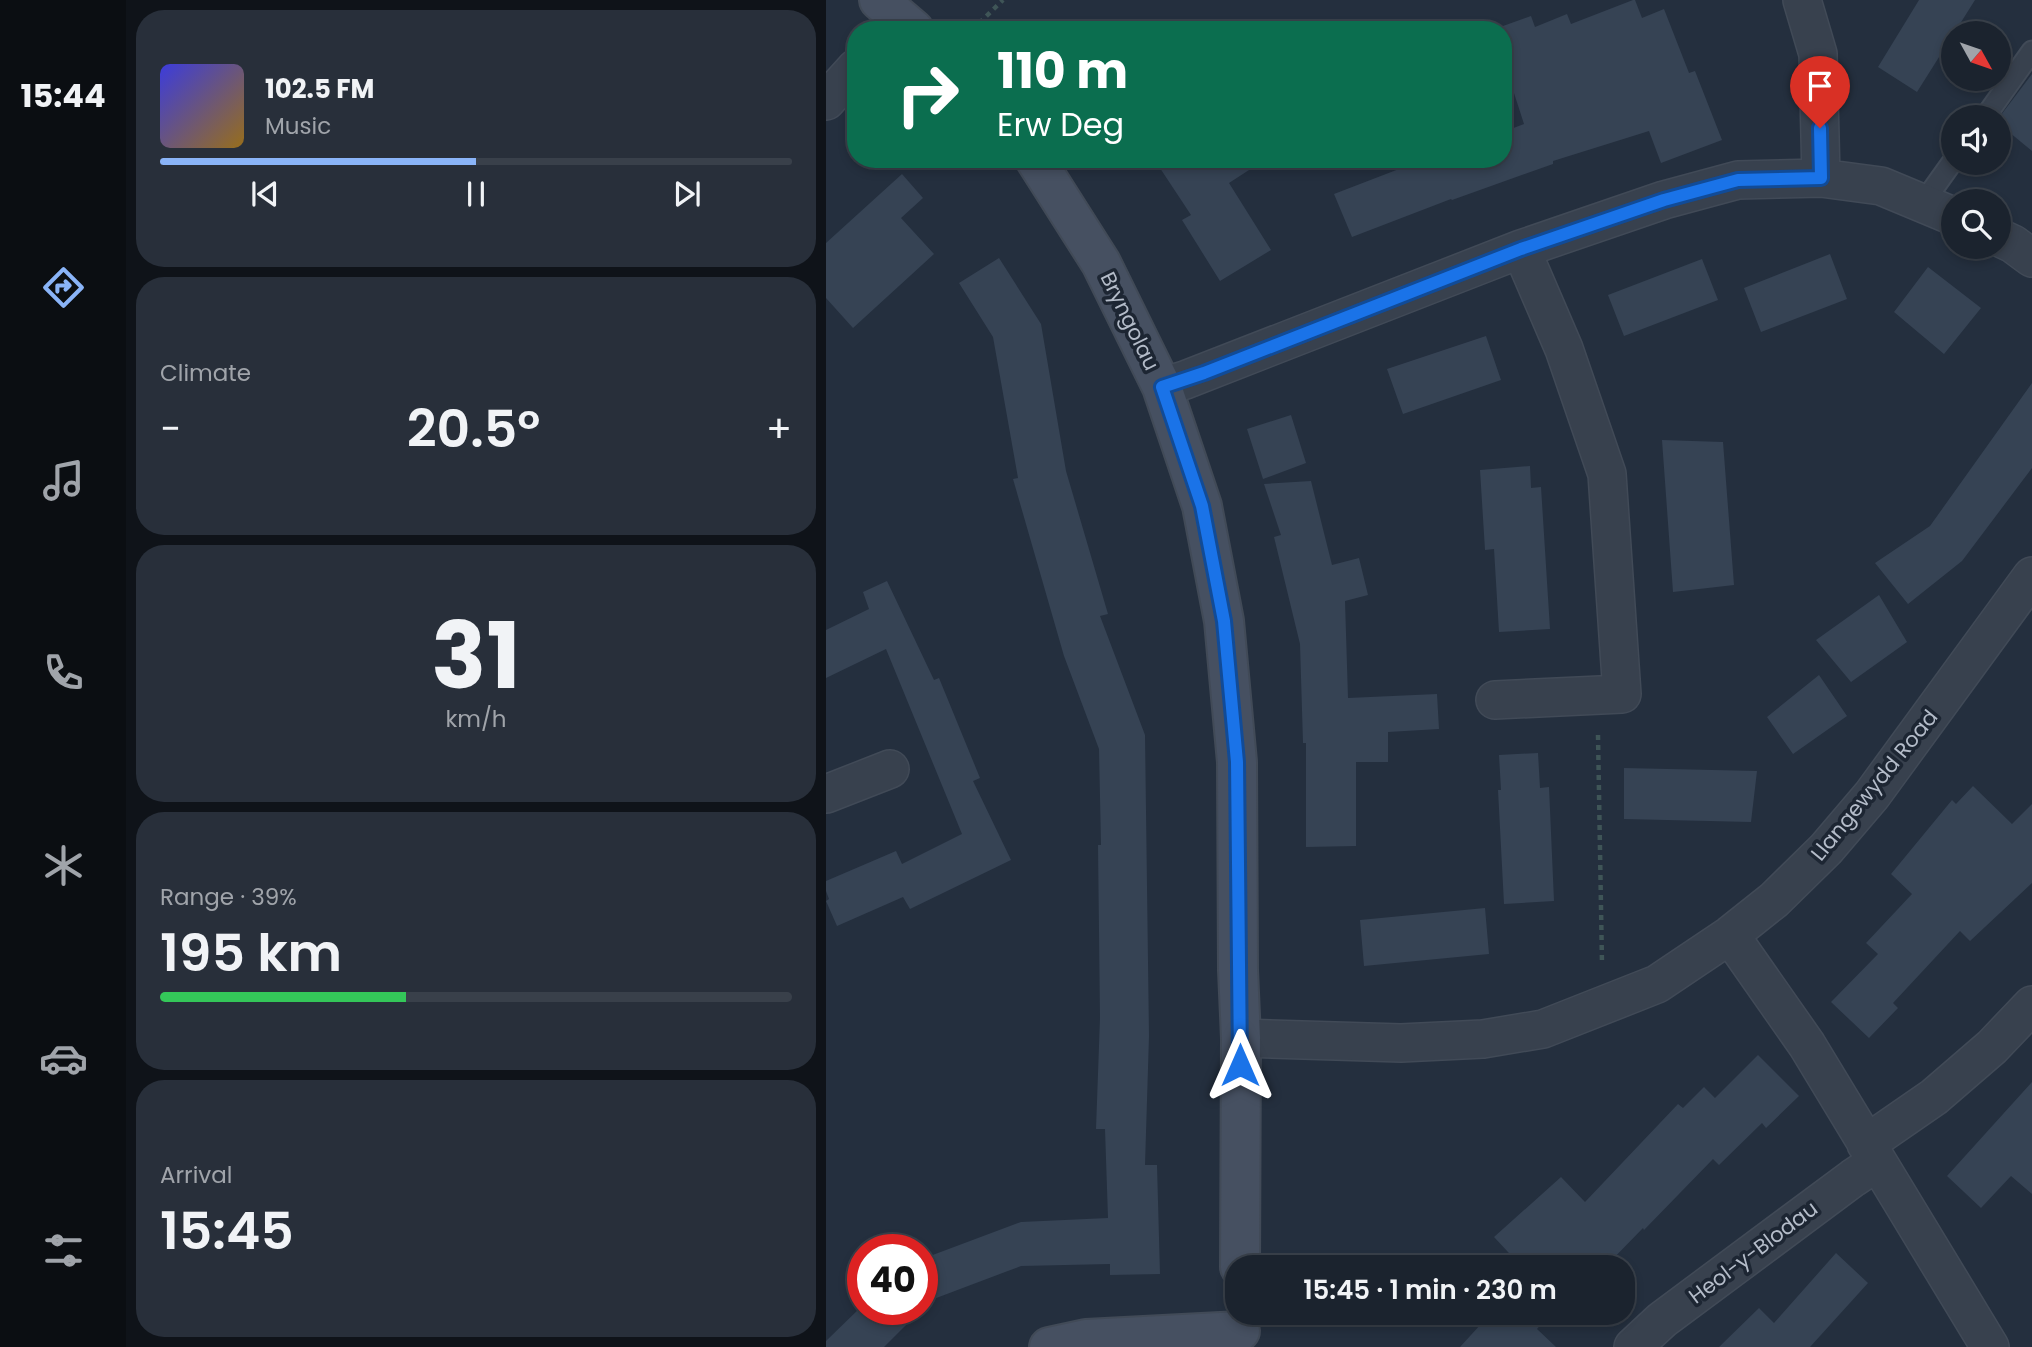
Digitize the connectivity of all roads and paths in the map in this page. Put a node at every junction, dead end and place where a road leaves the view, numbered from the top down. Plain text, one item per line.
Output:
1 (1003, 0) edge
2 (1802, 0) edge
3 (981, 21) edge
4 (2032, 51) edge
5 (847, 78) edge
6 (826, 101) edge
7 (1993, 105) edge
8 (1041, 168) edge
9 (1949, 175) edge
10 (1821, 178) junction
11 (1938, 209) edge
12 (2011, 244) edge
13 (1521, 249) junction
14 (2032, 258) edge
15 (1162, 387) junction
16 (2032, 576) edge
17 (1623, 693) junction
18 (1495, 700) dead end
19 (890, 769) dead end
20 (826, 794) edge
21 (1730, 935) junction
22 (2032, 1005) edge
23 (1603, 1007) junction
24 (1241, 1038) junction
25 (1871, 1153) junction
26 (1240, 1255) edge
27 (1240, 1330) edge
28 (1049, 1347) edge
29 (1633, 1347) edge
30 (1990, 1347) edge

1 - 3 path
2 - 10 street
4 - 7 lane
5 - 6 street
8 - 15 street, Bryngolau
9 - 11 lane
10 - 11 street
10 - 13 street
12 - 14 street
13 - 15 street
13 - 17 street
15 - 24 street, Bryngolau
16 - 21 street, Llangewydd Road
17 - 18 street
17 - 23 path
19 - 20 street
21 - 23 street, Llangewydd Road
21 - 25 street
22 - 25 street, Heol-y-Blodau
23 - 24 street, Llangewydd Road
24 - 26 street, Bryngolau
25 - 29 street, Heol-y-Blodau
25 - 30 street
27 - 28 street

